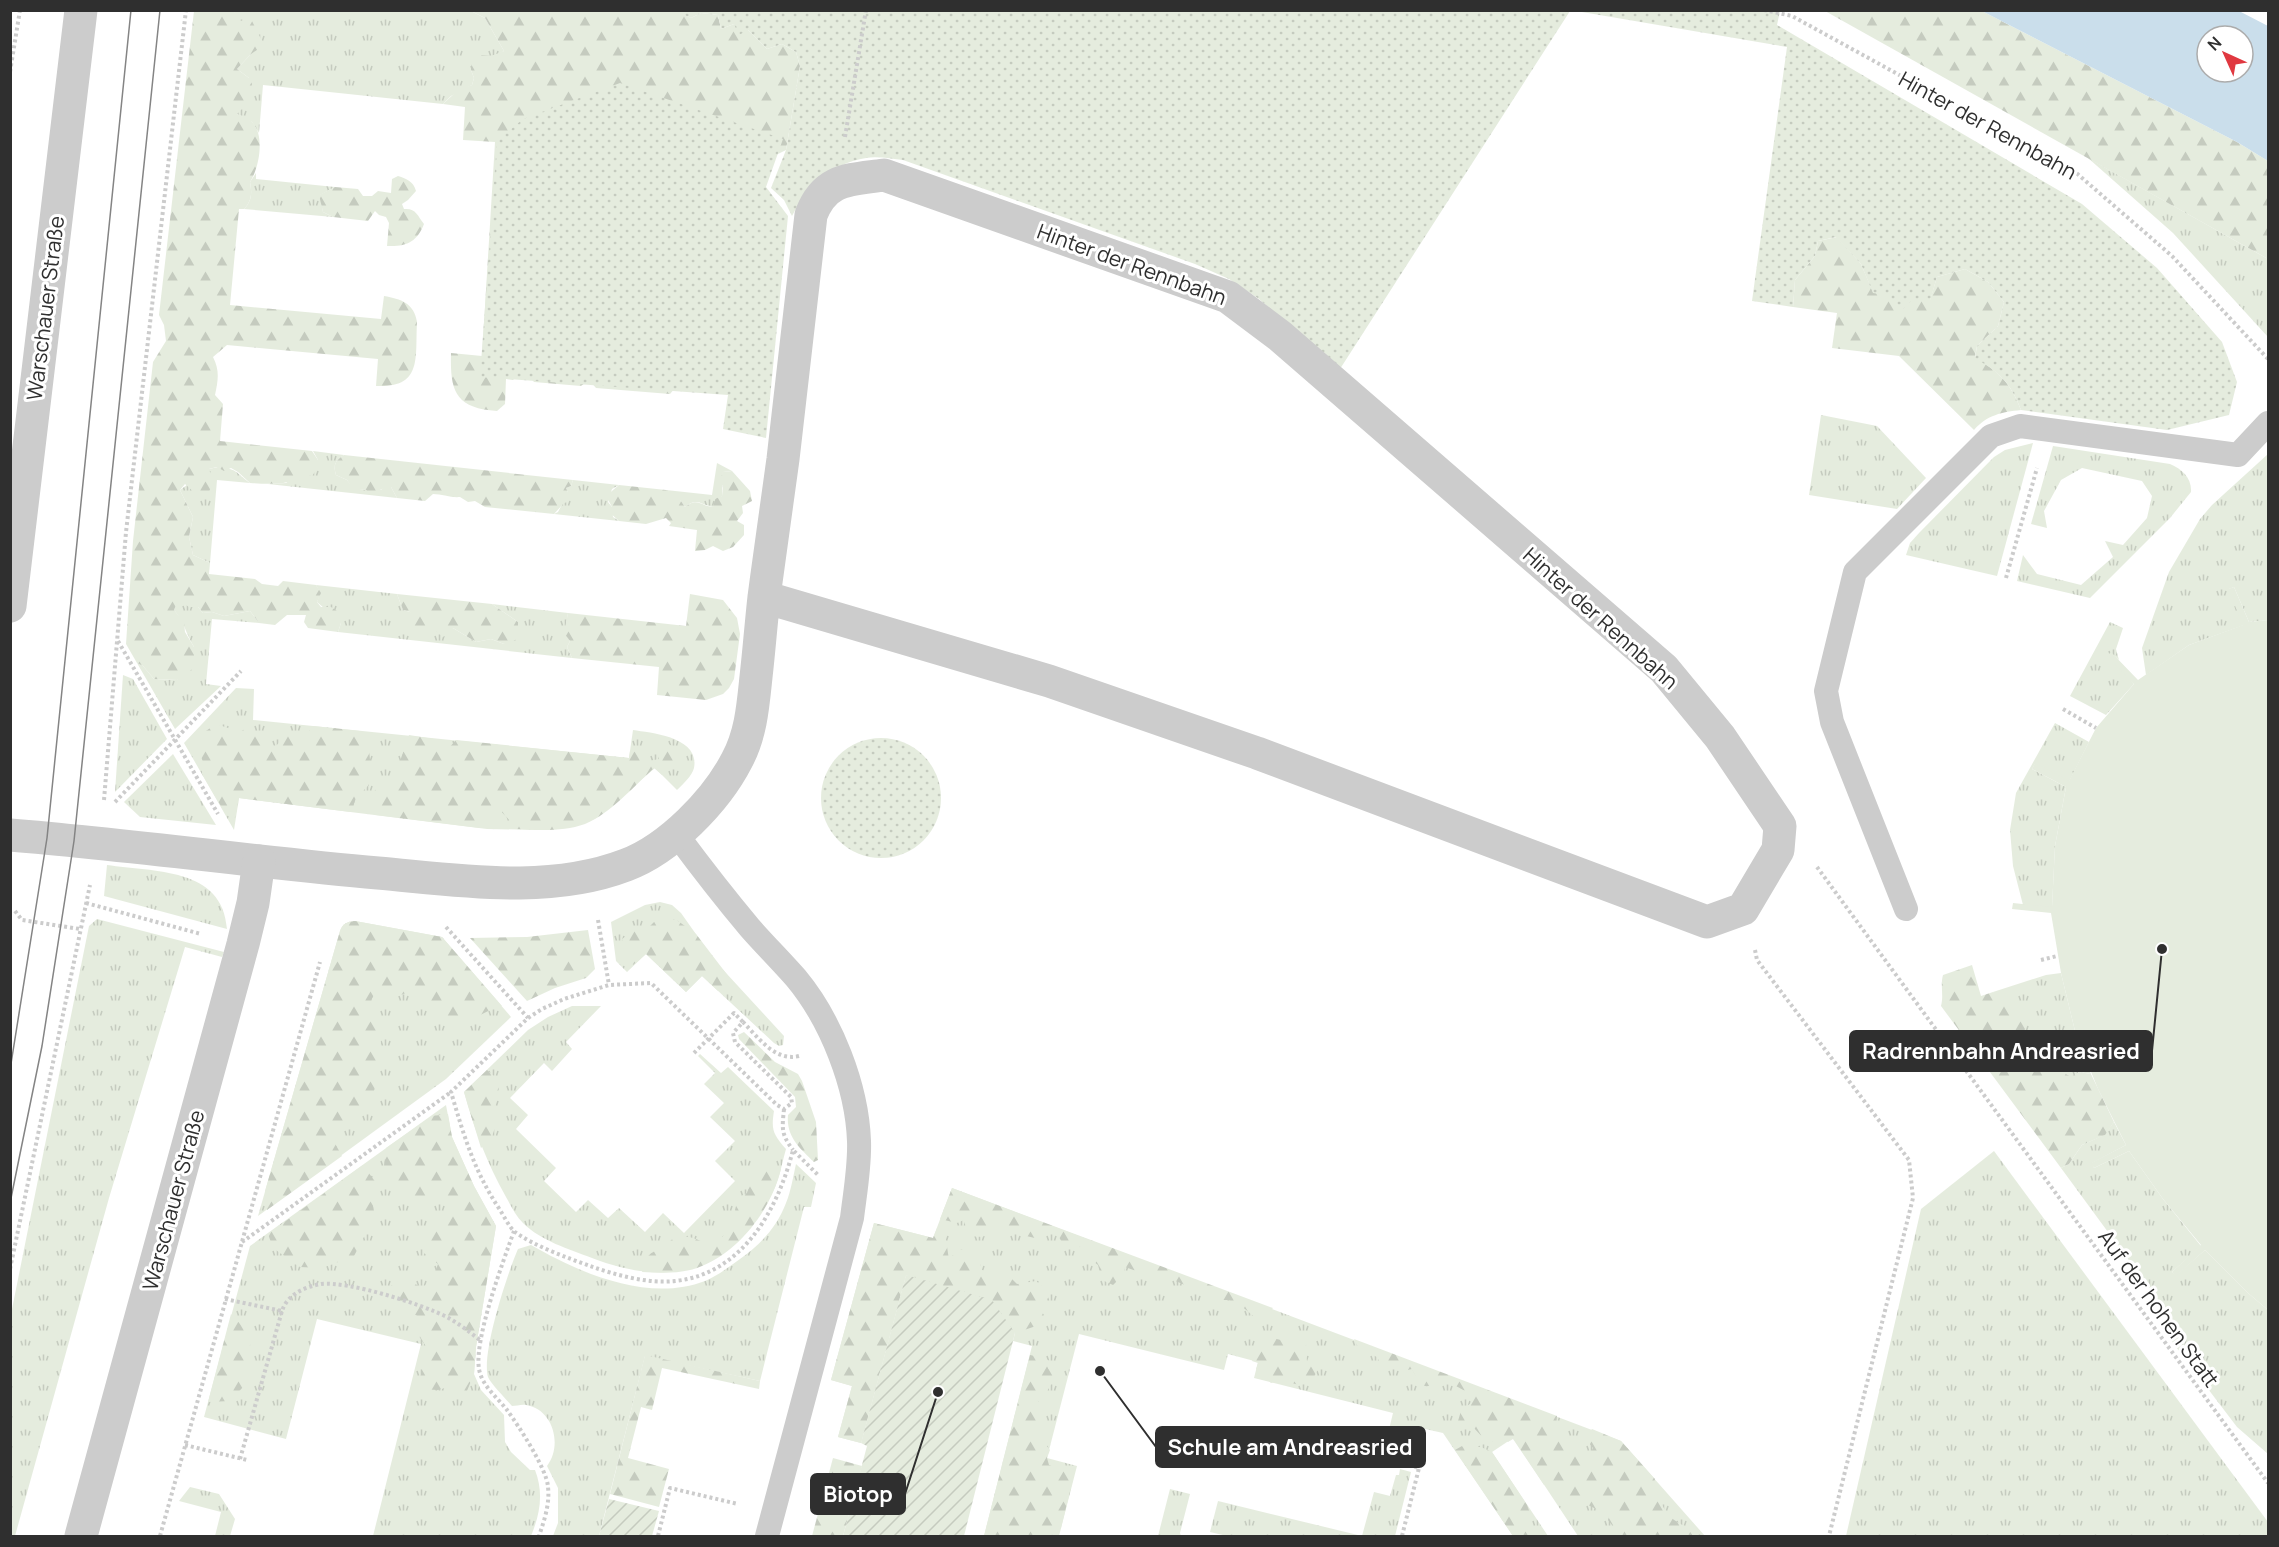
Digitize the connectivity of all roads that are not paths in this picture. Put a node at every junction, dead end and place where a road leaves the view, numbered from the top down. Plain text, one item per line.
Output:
1 (81, 10) edge
2 (2268, 423) edge
3 (764, 597) junction
4 (10, 606) edge
5 (10, 835) edge
6 (677, 835) junction
7 (252, 860) junction
8 (1906, 909) dead end
9 (81, 1536) edge
10 (767, 1536) edge

1 - 4 street, Warschauer Straße
2 - 8 lane
3 - 3 street, Hinter der Rennbahn
3 - 6 street
5 - 7 street
6 - 7 street
6 - 10 lane
7 - 9 street, Warschauer Straße

